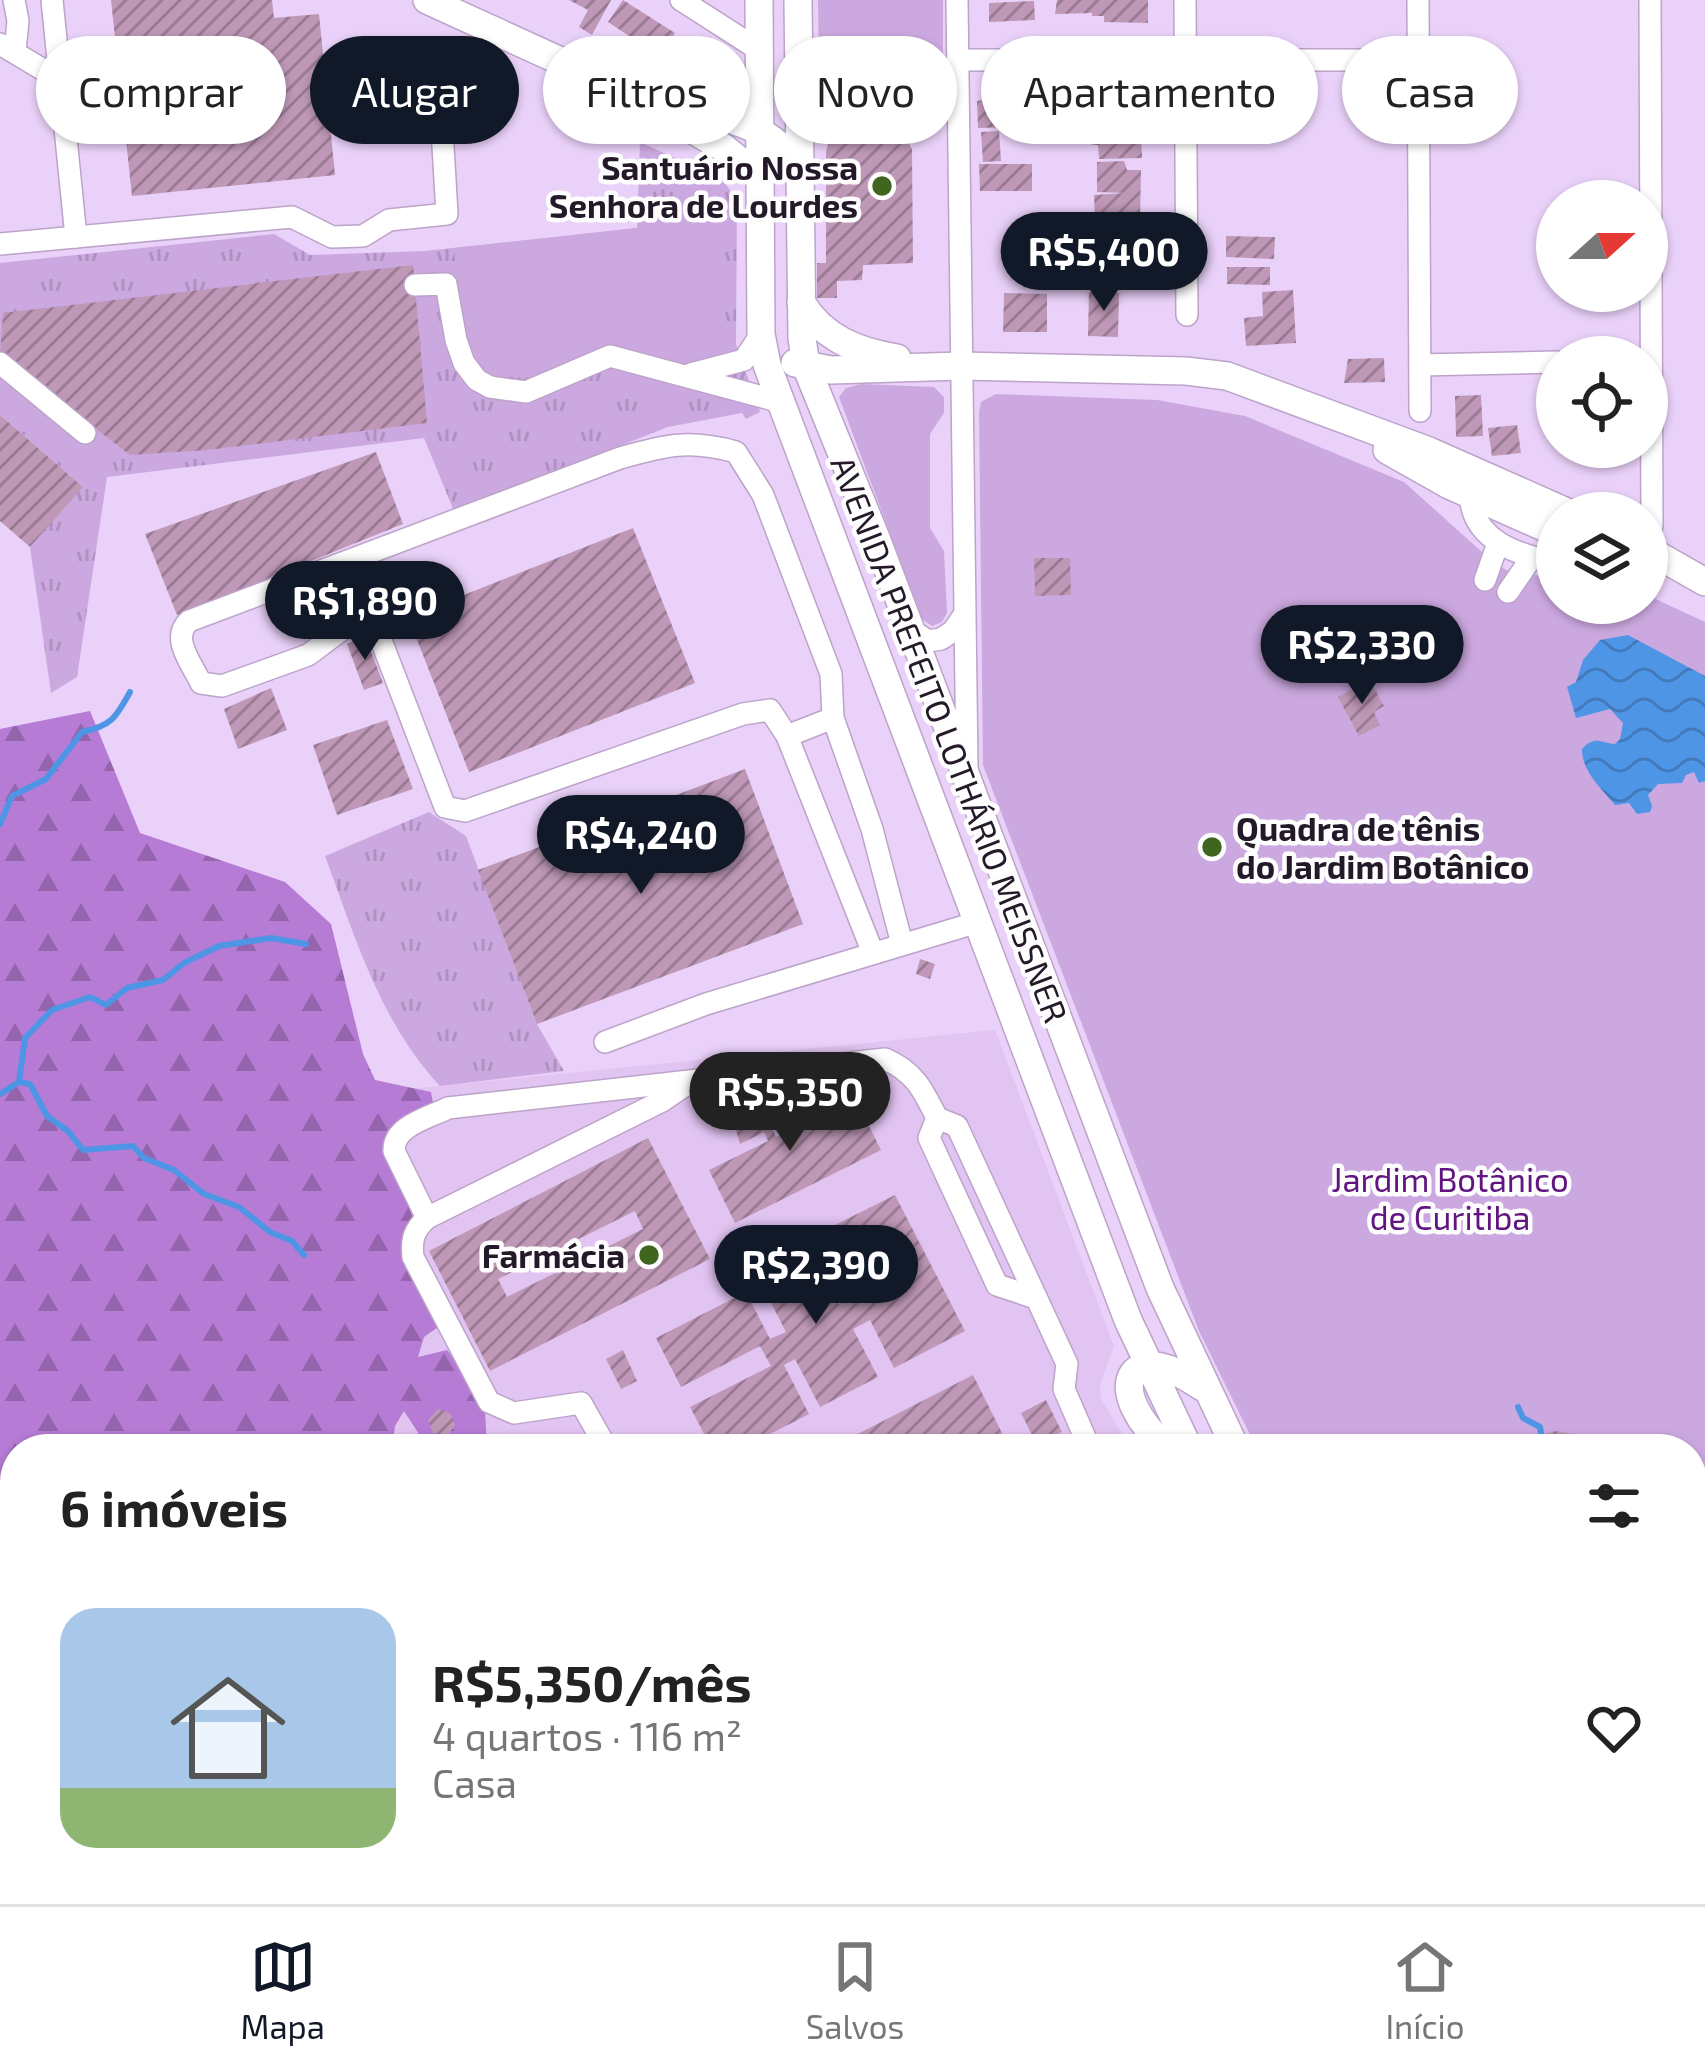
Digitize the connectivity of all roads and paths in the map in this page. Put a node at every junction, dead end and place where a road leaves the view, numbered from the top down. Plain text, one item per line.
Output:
1 (12, 0) edge
2 (52, 0) edge
3 (427, 0) edge
4 (681, 0) edge
5 (759, 0) edge
6 (798, 0) edge
7 (957, 0) edge
8 (1185, 0) edge
9 (1418, 0) edge
10 (1650, 0) edge
11 (0, 5) edge
12 (56, 36) edge
13 (957, 36) edge
14 (1185, 36) edge
15 (1418, 36) edge
16 (8, 48) edge
17 (759, 50) junction
18 (543, 53) edge
19 (957, 60) joint
20 (981, 60) edge
21 (36, 66) edge
22 (750, 127) edge
23 (759, 130) junction
24 (68, 144) edge
25 (443, 144) edge
26 (717, 144) edge
27 (1186, 144) edge
28 (1419, 144) edge
29 (760, 177) junction
30 (800, 181) junction
31 (76, 236) junction
32 (0, 244) edge
33 (415, 285) dead end
34 (801, 302) junction
35 (1187, 314) dead end
36 (760, 334) junction
37 (1649, 336) edge
38 (1536, 362) edge
39 (0, 363) edge
40 (1420, 365) junction
41 (806, 366) junction
42 (961, 366) junction
43 (685, 376) junction
44 (781, 402) junction
45 (1310, 407) junction
46 (1420, 411) dead end
47 (85, 433) dead end
48 (1496, 481) junction
49 (1470, 494) junction
50 (1536, 499) edge
51 (1536, 524) edge
52 (876, 538) junction
53 (1498, 543) junction
54 (838, 552) junction
55 (1668, 552) edge
56 (1532, 557) junction
57 (1536, 558) edge
58 (351, 562) junction
59 (1668, 573) edge
60 (1485, 580) dead end
61 (1705, 584) edge
62 (1508, 592) dead end
63 (368, 610) junction
64 (964, 615) junction
65 (910, 629) junction
66 (833, 718) junction
67 (788, 736) junction
68 (967, 780) junction
69 (880, 859) junction
70 (841, 873) junction
71 (977, 922) junction
72 (1028, 941) junction
73 (902, 944) junction
74 (873, 952) junction
75 (990, 955) junction
76 (605, 1042) dead end
77 (695, 1079) junction
78 (427, 1218) junction
79 (1148, 1365) junction
80 (1206, 1389) junction
81 (599, 1434) edge
82 (1084, 1434) edge
83 (1147, 1434) edge
84 (1182, 1434) edge
85 (1228, 1434) edge

1 - 11 street
1 - 16 street
2 - 12 street
3 - 18 main road
4 - 17 street
5 - 17 main road, AVENIDA PREFEITO LOTHÁRIO MEISSNER
6 - 30 main road, AVENIDA PREFEITO LOTHÁRIO MEISSNER
7 - 13 street
8 - 14 street
9 - 15 street
10 - 37 street
16 - 21 street
17 - 23 main road, AVENIDA PREFEITO LOTHÁRIO MEISSNER
19 - 20 street
19 - 42 street
22 - 23 main road
23 - 29 main road, AVENIDA PREFEITO LOTHÁRIO MEISSNER
23 - 30 main road
24 - 31 street
25 - 31 street
26 - 29 main road
27 - 35 street
28 - 40 street
29 - 36 main road, AVENIDA PREFEITO LOTHÁRIO MEISSNER
30 - 34 main road, AVENIDA PREFEITO LOTHÁRIO MEISSNER
31 - 32 street
33 - 43 street
34 - 41 main road, AVENIDA PREFEITO LOTHÁRIO MEISSNER
34 - 42 main road
36 - 41 main road
36 - 43 street
36 - 44 main road, AVENIDA PREFEITO LOTHÁRIO MEISSNER
38 - 40 street
39 - 47 street
40 - 46 street
41 - 42 main road
41 - 52 main road, AVENIDA PREFEITO LOTHÁRIO MEISSNER
42 - 45 main road
42 - 64 street
43 - 44 street
44 - 54 main road, AVENIDA PREFEITO LOTHÁRIO MEISSNER
45 - 48 main road
45 - 49 main road
48 - 49 main road
48 - 50 main road
49 - 51 main road
49 - 53 street
52 - 54 main road
52 - 65 main road, AVENIDA PREFEITO LOTHÁRIO MEISSNER
53 - 56 street
53 - 60 street
54 - 71 main road, AVENIDA PREFEITO LOTHÁRIO MEISSNER
55 - 61 main road
56 - 57 street
56 - 62 street
58 - 63 street
58 - 63 street
58 - 66 street
59 - 61 main road
63 - 67 street
64 - 65 street
64 - 68 street
65 - 68 main road, AVENIDA PREFEITO LOTHÁRIO MEISSNER
66 - 67 street
66 - 69 street
67 - 70 street
68 - 72 main road, AVENIDA PREFEITO LOTHÁRIO MEISSNER
69 - 70 street
69 - 73 street
70 - 74 street
71 - 73 street
71 - 75 main road, AVENIDA PREFEITO LOTHÁRIO MEISSNER
72 - 75 main road
72 - 80 main road, AVENIDA PREFEITO LOTHÁRIO MEISSNER
73 - 74 street
74 - 76 street
75 - 79 main road, AVENIDA PREFEITO LOTHÁRIO MEISSNER
77 - 78 street
77 - 78 street
77 - 82 street
78 - 81 street
79 - 80 main road
79 - 83 main road
79 - 84 main road, AVENIDA PREFEITO LOTHÁRIO MEISSNER
80 - 85 main road, AVENIDA PREFEITO LOTHÁRIO MEISSNER

